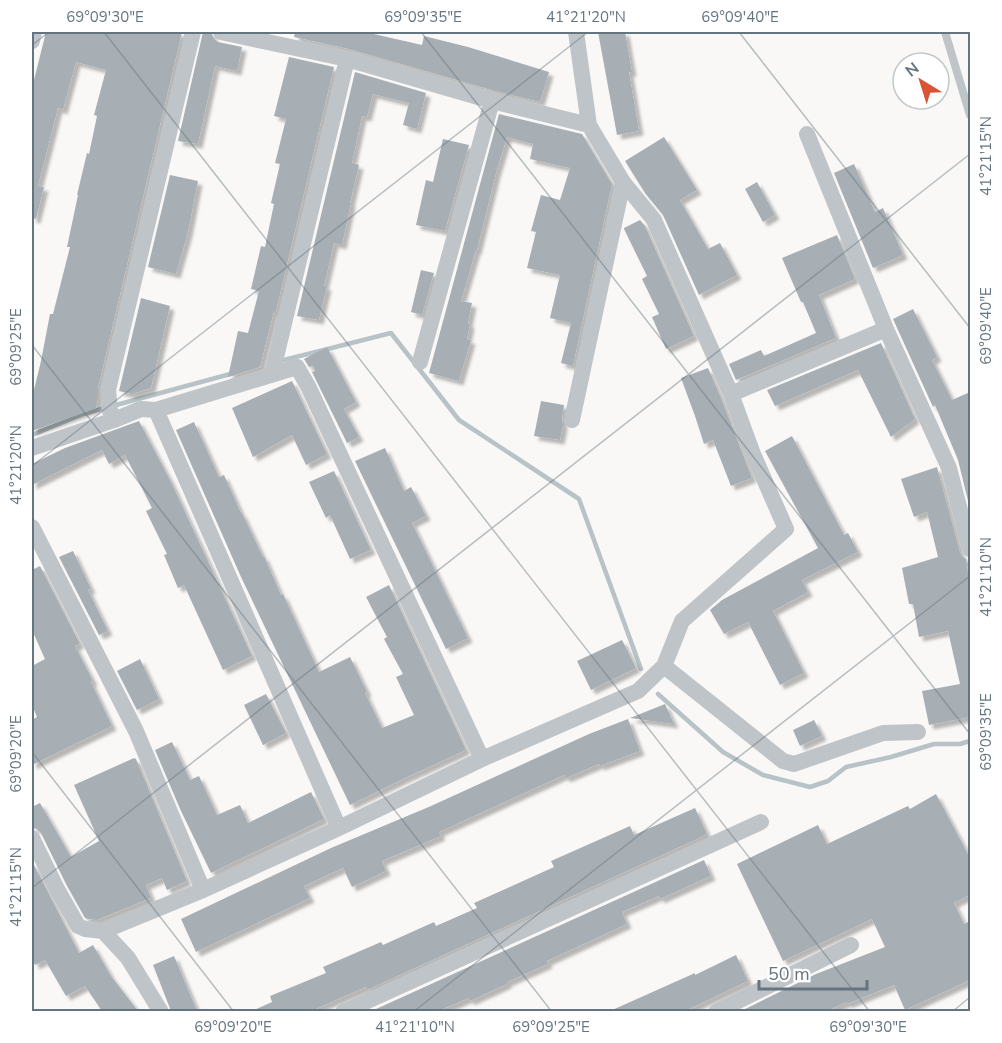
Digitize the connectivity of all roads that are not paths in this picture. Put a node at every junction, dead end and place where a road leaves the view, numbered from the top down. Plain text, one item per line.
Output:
1 (34, 32) edge
2 (193, 32) edge
3 (221, 32) edge
4 (576, 32) edge
5 (945, 32) edge
6 (32, 41) edge
7 (347, 59) junction
8 (492, 101) junction
9 (970, 115) edge
10 (589, 125) junction
11 (807, 134) dead end
12 (623, 182) junction
13 (886, 329) junction
14 (420, 362) dead end
15 (272, 374) junction
16 (731, 394) junction
17 (156, 410) junction
18 (112, 416) junction
19 (572, 420) dead end
20 (32, 448) edge
21 (32, 527) edge
22 (970, 549) edge
23 (664, 666) junction
24 (918, 732) dead end
25 (482, 759) junction
26 (761, 822) dead end
27 (339, 828) junction
28 (32, 838) edge
29 (203, 890) junction
30 (103, 931) junction
31 (851, 945) dead end
32 (161, 1011) edge
33 (343, 1011) edge
34 (716, 1011) edge

1 - 6 street
2 - 18 street
3 - 7 street
4 - 10 street
5 - 9 lane
7 - 8 street
7 - 15 street
8 - 10 street
8 - 14 street
10 - 12 street
11 - 13 street
12 - 16 street
12 - 19 street
13 - 16 street
13 - 22 street
15 - 17 street
15 - 25 street
16 - 23 street
17 - 18 street
17 - 27 street
18 - 20 street
21 - 29 street
23 - 24 street
23 - 25 street
25 - 27 street
26 - 33 street
27 - 29 street
28 - 30 street
29 - 30 street
30 - 32 street
31 - 34 street

